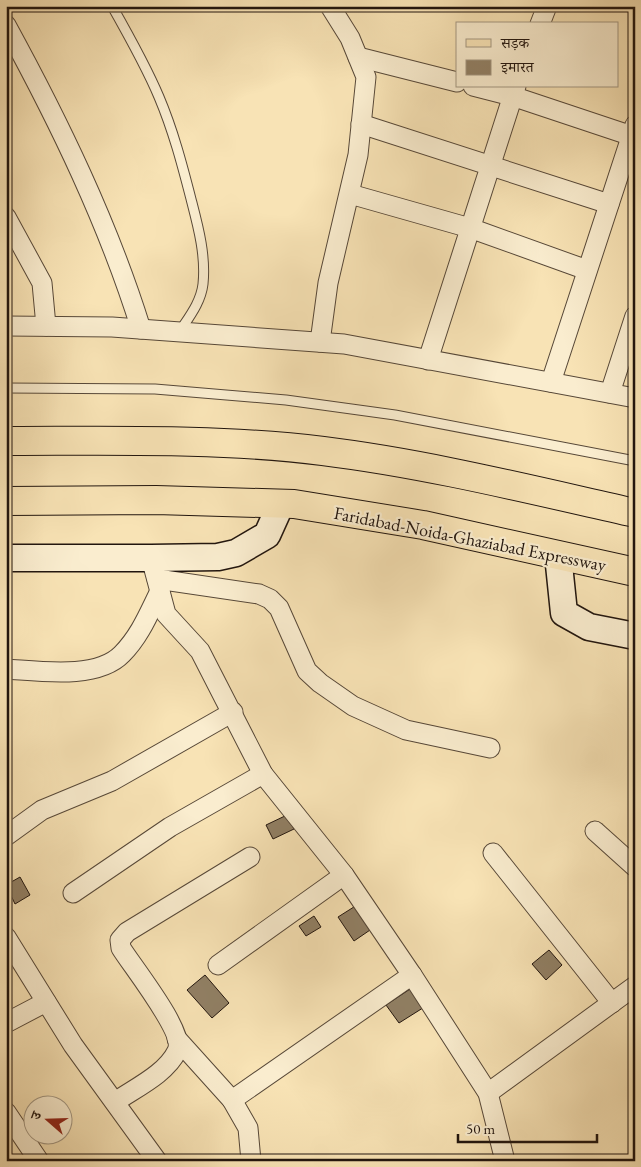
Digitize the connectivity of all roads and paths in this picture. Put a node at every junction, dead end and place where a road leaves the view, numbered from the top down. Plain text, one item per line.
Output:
1 (112, 6) edge
2 (330, 6) edge
3 (546, 6) edge
4 (541, 22) edge
5 (6, 25) edge
6 (358, 57) junction
7 (456, 82) edge
8 (489, 88) edge
9 (514, 91) edge
10 (361, 124) junction
11 (633, 130) edge
12 (491, 165) junction
13 (350, 194) junction
14 (609, 204) junction
15 (6, 218) edge
16 (470, 228) junction
17 (587, 270) junction
18 (635, 316) edge
19 (6, 326) edge
20 (46, 326) junction
21 (140, 329) junction
22 (180, 331) junction
23 (320, 342) junction
24 (428, 360) junction
25 (551, 382) junction
26 (6, 388) edge
27 (610, 394) junction
28 (635, 398) edge
29 (6, 441) edge
30 (635, 461) edge
31 (6, 501) edge
32 (281, 504) junction
33 (635, 513) edge
34 (558, 555) junction
35 (6, 558) edge
36 (635, 572) edge
37 (156, 576) junction
38 (635, 636) edge
39 (6, 669) edge
40 (233, 712) junction
41 (490, 748) dead end
42 (263, 774) junction
43 (595, 831) dead end
44 (6, 836) edge
45 (493, 853) dead end
46 (250, 858) dead end
47 (635, 867) edge
48 (344, 875) junction
49 (73, 893) dead end
50 (6, 937) edge
51 (218, 965) dead end
52 (412, 975) junction
53 (635, 986) edge
54 (46, 1002) junction
55 (612, 1003) junction
56 (6, 1023) edge
57 (178, 1038) junction
58 (488, 1093) junction
59 (232, 1100) junction
60 (115, 1102) junction
61 (6, 1112) edge
62 (39, 1161) edge
63 (158, 1161) edge
64 (251, 1161) edge
65 (505, 1161) edge

1 - 22 lane
2 - 6 street
3 - 4 street
5 - 21 street
6 - 7 street
6 - 10 street
8 - 9 street
9 - 11 street
9 - 12 street
10 - 12 street
10 - 13 street
11 - 14 street
12 - 14 street
12 - 16 street
13 - 16 street
13 - 23 street
14 - 17 street
15 - 20 street
16 - 17 street
16 - 24 street
17 - 25 street
18 - 27 street
19 - 20 street
20 - 21 street
21 - 22 street
22 - 23 street
23 - 24 street
24 - 25 street
25 - 27 street
26 - 30 lane
27 - 28 street
29 - 33 main road
31 - 32 main road, Faridabad-Noida-Ghaziabad Expressway
32 - 34 main road, Faridabad-Noida-Ghaziabad Expressway
32 - 37 street
34 - 36 main road, Faridabad-Noida-Ghaziabad Expressway
34 - 38 street
35 - 37 street
37 - 39 street
37 - 40 street
37 - 41 street
40 - 42 street
40 - 44 street
42 - 48 street
42 - 49 street
43 - 47 street
45 - 55 street
46 - 57 street
48 - 51 street
48 - 52 street
50 - 54 street
52 - 58 street
52 - 59 street
53 - 55 street
54 - 56 street
54 - 60 street
55 - 58 street
57 - 59 street
57 - 60 street
58 - 65 street
59 - 64 street
60 - 63 street
61 - 62 street

